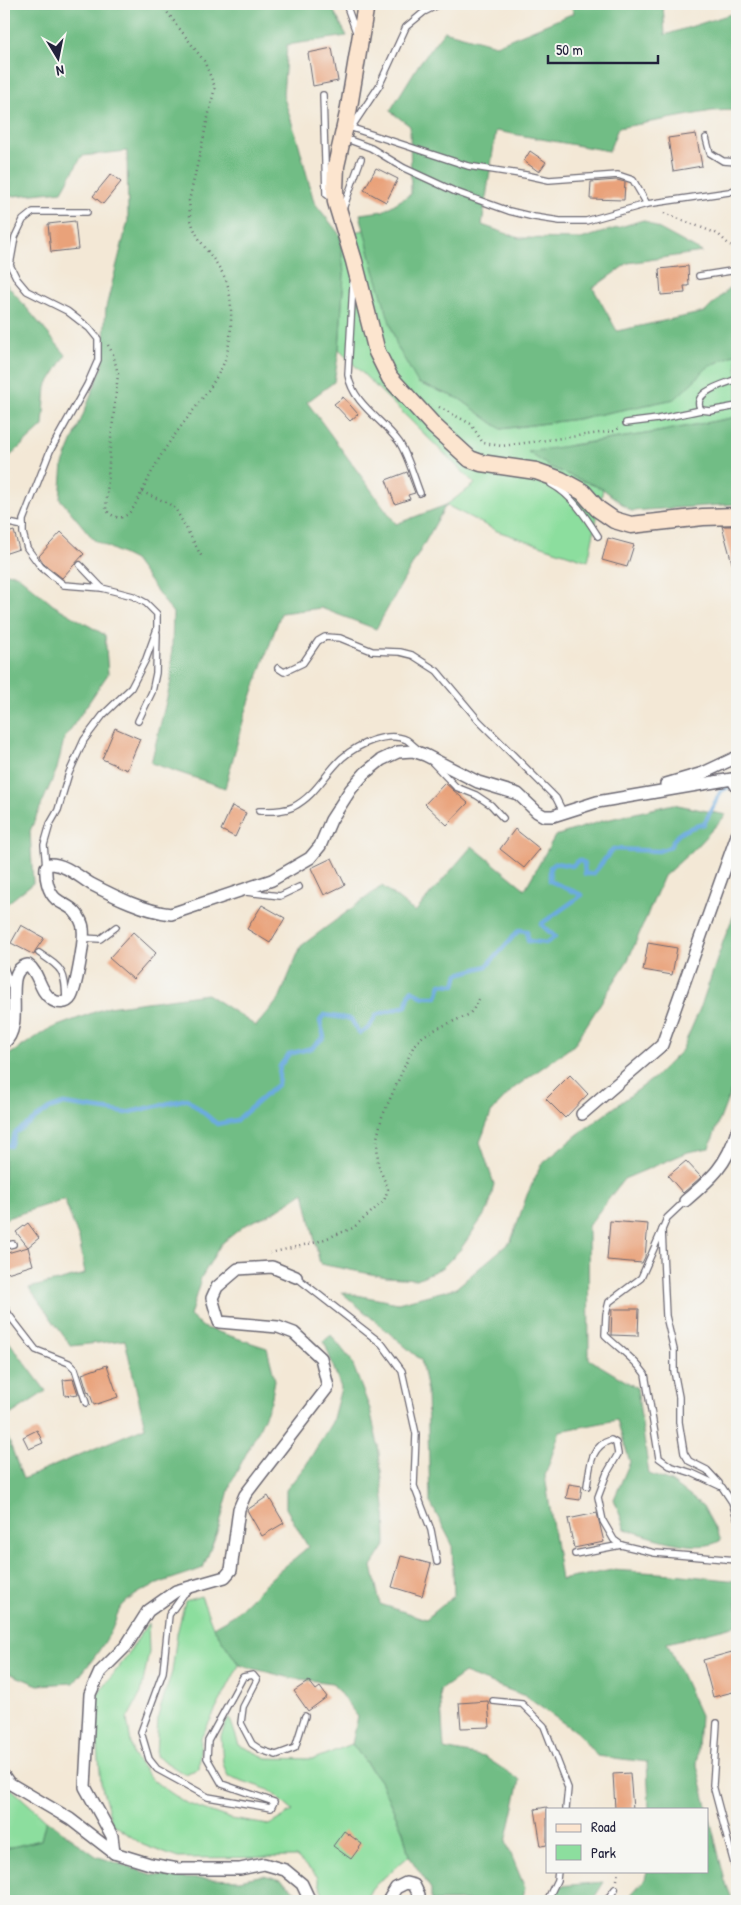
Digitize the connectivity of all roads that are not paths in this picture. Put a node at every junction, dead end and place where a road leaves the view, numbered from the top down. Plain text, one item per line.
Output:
1 (346, 4) edge
2 (366, 4) edge
3 (440, 4) edge
4 (360, 42) junction
5 (323, 95) dead end
6 (347, 133) junction
7 (706, 138) dead end
8 (361, 159) dead end
9 (737, 162) edge
10 (737, 189) edge
11 (336, 202) junction
12 (647, 204) junction
13 (87, 212) dead end
14 (342, 221) junction
15 (354, 261) junction
16 (737, 270) edge
17 (699, 276) dead end
18 (737, 378) edge
19 (737, 406) edge
20 (702, 410) junction
21 (626, 423) road end
22 (519, 468) junction
23 (420, 493) dead end
24 (737, 516) edge
25 (4, 522) edge
26 (23, 526) junction
27 (598, 536) dead end
28 (80, 565) dead end
29 (102, 588) junction
30 (157, 629) junction
31 (278, 668) dead end
32 (138, 721) dead end
33 (425, 755) junction
34 (737, 757) edge
35 (737, 787) edge
36 (624, 797) junction
37 (259, 811) dead end
38 (559, 814) junction
39 (503, 818) dead end
40 (737, 835) edge
41 (46, 867) junction
42 (299, 887) dead end
43 (241, 892) junction
44 (116, 927) dead end
45 (82, 938) junction
46 (39, 952) dead end
47 (4, 966) edge
48 (11, 986) junction
49 (66, 1002) junction
50 (4, 1043) edge
51 (582, 1114) dead end
52 (737, 1131) edge
53 (685, 1201) joint
54 (662, 1230) junction
55 (13, 1244) dead end
56 (4, 1246) edge
57 (296, 1277) joint
58 (4, 1306) edge
59 (6, 1314) edge
60 (86, 1403) dead end
61 (587, 1486) dead end
62 (722, 1487) junction
63 (737, 1518) edge
64 (621, 1545) junction
65 (575, 1554) dead end
66 (737, 1560) edge
67 (438, 1562) dead end
68 (198, 1585) junction
69 (493, 1702) dead end
70 (305, 1716) dead end
71 (717, 1723) dead end
72 (4, 1776) edge
73 (566, 1808) edge
74 (114, 1853) junction
75 (558, 1872) edge
76 (737, 1875) edge
77 (614, 1889) dead end
78 (310, 1901) edge
79 (388, 1901) edge
80 (418, 1901) edge
81 (547, 1901) edge
82 (606, 1901) edge

1 - 4 lane
2 - 4 street
3 - 6 lane
4 - 6 street
5 - 11 lane
6 - 11 street
6 - 12 lane
6 - 12 lane
7 - 9 lane
8 - 14 lane
10 - 12 lane
11 - 14 street
13 - 26 lane
14 - 15 street
15 - 22 street
15 - 23 lane
16 - 17 lane
18 - 20 lane
19 - 20 lane
20 - 21 lane
22 - 24 street
22 - 27 lane
25 - 26 lane
26 - 29 lane
28 - 29 lane
29 - 30 lane
30 - 32 lane
30 - 41 lane
31 - 38 lane
33 - 37 lane
33 - 38 street
33 - 39 lane
33 - 43 street
34 - 36 street
35 - 36 street
36 - 38 street
40 - 51 street
41 - 43 street
41 - 45 street
42 - 43 lane
44 - 45 lane
45 - 49 street
46 - 49 lane
47 - 48 lane
48 - 49 street
48 - 50 street
52 - 53 street
53 - 54 lane
54 - 62 lane
54 - 62 lane
55 - 56 lane
57 - 67 lane
57 - 68 street
58 - 59 lane
59 - 60 lane
61 - 64 lane
62 - 63 lane
64 - 65 lane
64 - 66 lane
68 - 70 lane
68 - 74 street
69 - 73 lane
71 - 76 lane
72 - 74 street
74 - 78 street
75 - 81 lane
77 - 82 lane
79 - 80 street

